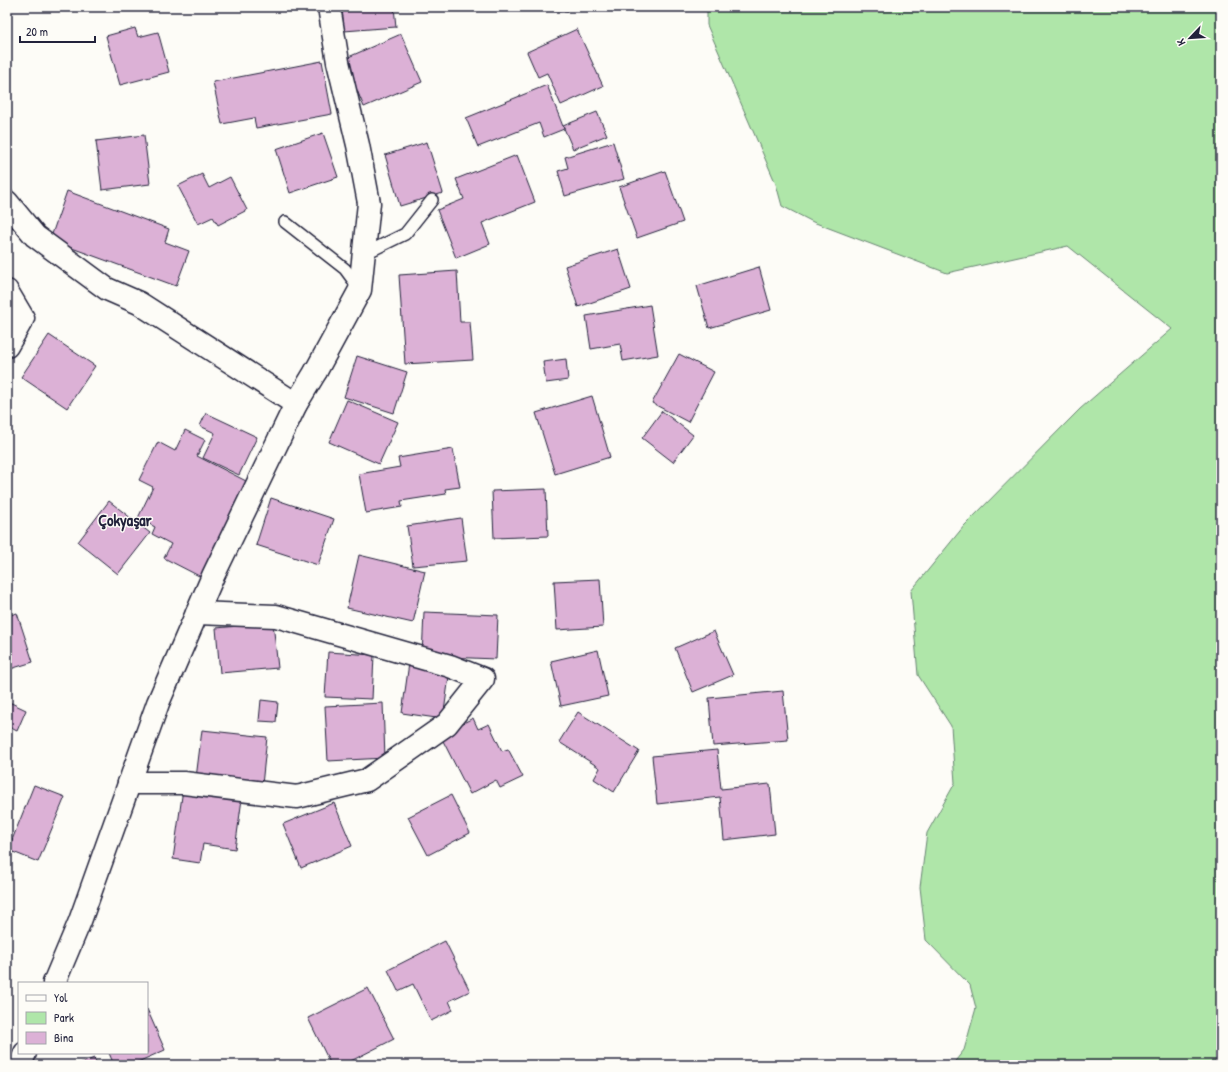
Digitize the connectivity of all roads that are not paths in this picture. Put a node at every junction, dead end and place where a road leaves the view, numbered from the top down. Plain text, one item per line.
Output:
1 (329, 7) edge
2 (432, 200) dead end
3 (7, 201) edge
4 (285, 222) dead end
5 (364, 254) junction
6 (360, 290) junction
7 (7, 291) edge
8 (7, 346) edge
9 (296, 404) junction
10 (197, 613) junction
11 (129, 783) junction
12 (54, 982) edge
13 (25, 1054) edge
14 (20, 1065) edge

1 - 5 street
2 - 5 lane
3 - 9 street
4 - 6 lane
5 - 6 street
6 - 9 street
7 - 8 street
9 - 10 street
10 - 11 street
10 - 11 street
11 - 12 street
13 - 14 street

